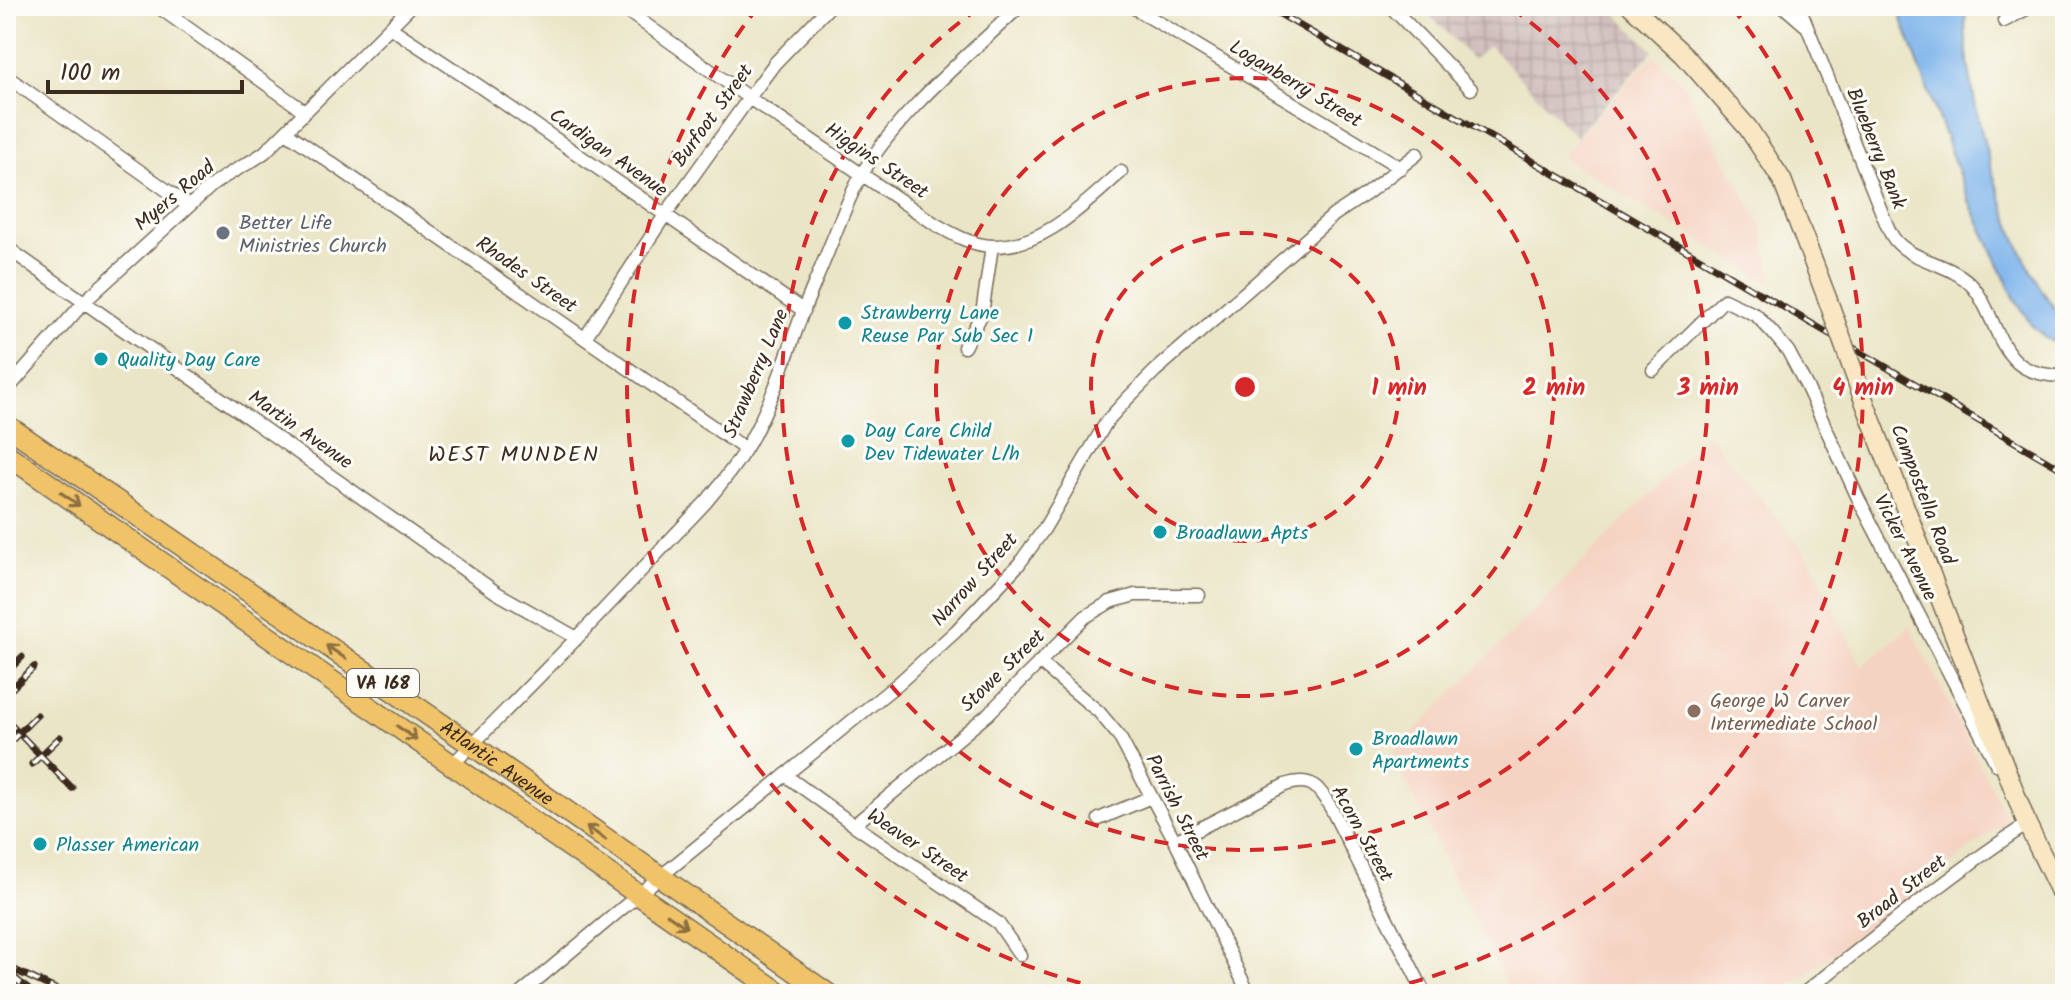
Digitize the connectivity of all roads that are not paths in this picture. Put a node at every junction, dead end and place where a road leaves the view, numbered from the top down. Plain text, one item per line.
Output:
1 (157, 6) edge
2 (830, 6) edge
3 (1020, 6) edge
4 (1131, 6) edge
5 (1390, 6) edge
6 (1631, 6) edge
7 (1783, 6) edge
8 (1799, 6) edge
9 (2032, 6) edge
10 (625, 7) edge
11 (406, 8) edge
12 (2004, 21) dead end
13 (1807, 27) junction
14 (391, 28) junction
15 (6, 76) edge
16 (1471, 89) dead end
17 (749, 98) junction
18 (304, 111) junction
19 (286, 132) junction
20 (1417, 154) dead end
21 (1401, 168) junction
22 (1121, 172) dead end
23 (862, 174) junction
24 (189, 206) junction
25 (665, 215) junction
26 (992, 246) junction
27 (6, 247) edge
28 (85, 301) junction
29 (804, 311) junction
30 (585, 338) junction
31 (964, 347) dead end
32 (1653, 370) dead end
33 (2065, 377) edge
34 (6, 391) edge
35 (6, 425) edge
36 (745, 449) junction
37 (6, 454) edge
38 (1199, 595) dead end
39 (577, 638) junction
40 (1039, 662) junction
41 (472, 745) junction
42 (452, 765) junction
43 (785, 775) junction
44 (1151, 797) junction
45 (1099, 819) dead end
46 (2027, 824) junction
47 (854, 825) junction
48 (1175, 841) junction
49 (659, 878) junction
50 (639, 895) junction
51 (2065, 902) edge
52 (1020, 955) dead end
53 (520, 994) edge
54 (781, 994) edge
55 (828, 994) edge
56 (1249, 994) edge
57 (1425, 994) edge
58 (1803, 994) edge

1 - 18 street
2 - 17 street, Burfoot Street
3 - 23 street, Strawberry Lane
4 - 21 street, Loganberry Street
5 - 16 street
6 - 46 main road, Campostella Road, bridge
7 - 13 street
8 - 13 street, Blueberry Bank
9 - 12 street
10 - 17 street, Higgins Street
11 - 14 street, Myers Road
13 - 33 street, Blueberry Bank
14 - 18 street, Myers Road
14 - 25 street, Cardigan Avenue
15 - 24 street
17 - 23 street, Higgins Street
17 - 25 street, Burfoot Street
18 - 19 street, Myers Road
19 - 24 street, Myers Road
19 - 30 street, Rhodes Street
20 - 21 street, Narrow Street
21 - 43 street, Narrow Street
22 - 26 street, Higgins Street
23 - 26 street, Higgins Street
23 - 29 street, Strawberry Lane
24 - 28 street, Myers Road
25 - 29 street, Cardigan Avenue
25 - 30 street, Burfoot Street
26 - 31 street
27 - 28 street, Martin Avenue
28 - 34 street, Myers Road
28 - 39 street, Martin Avenue
29 - 36 street, Strawberry Lane
30 - 36 street, Rhodes Street
32 - 46 street, Vicker Avenue
41 -> 35 main road, Atlantic Avenue / VA 168
36 - 39 street, Strawberry Lane
37 -> 42 main road, Atlantic Avenue / VA 168
38 - 40 street, Stowe Street
39 - 41 street, Strawberry Lane
40 - 44 street, Parrish Street
40 - 47 street, Stowe Street
41 - 42 street, Strawberry Lane
49 -> 41 main road, Atlantic Avenue / VA 168
42 - 50 main road, Atlantic Avenue / VA 168
43 - 47 street, Weaver Street
43 - 49 street, Narrow Street
44 - 45 street
44 - 48 street, Parrish Street
46 - 51 main road, Campostella Road
46 - 58 street, Broad Street
47 - 52 street, Weaver Street
48 - 56 street, Parrish Street
48 - 57 street, Acorn Street
49 - 50 street, Narrow Street
49 - 55 main road, Atlantic Avenue / VA 168
50 - 53 street, Narrow Street
50 -> 54 main road, Atlantic Avenue / VA 168

